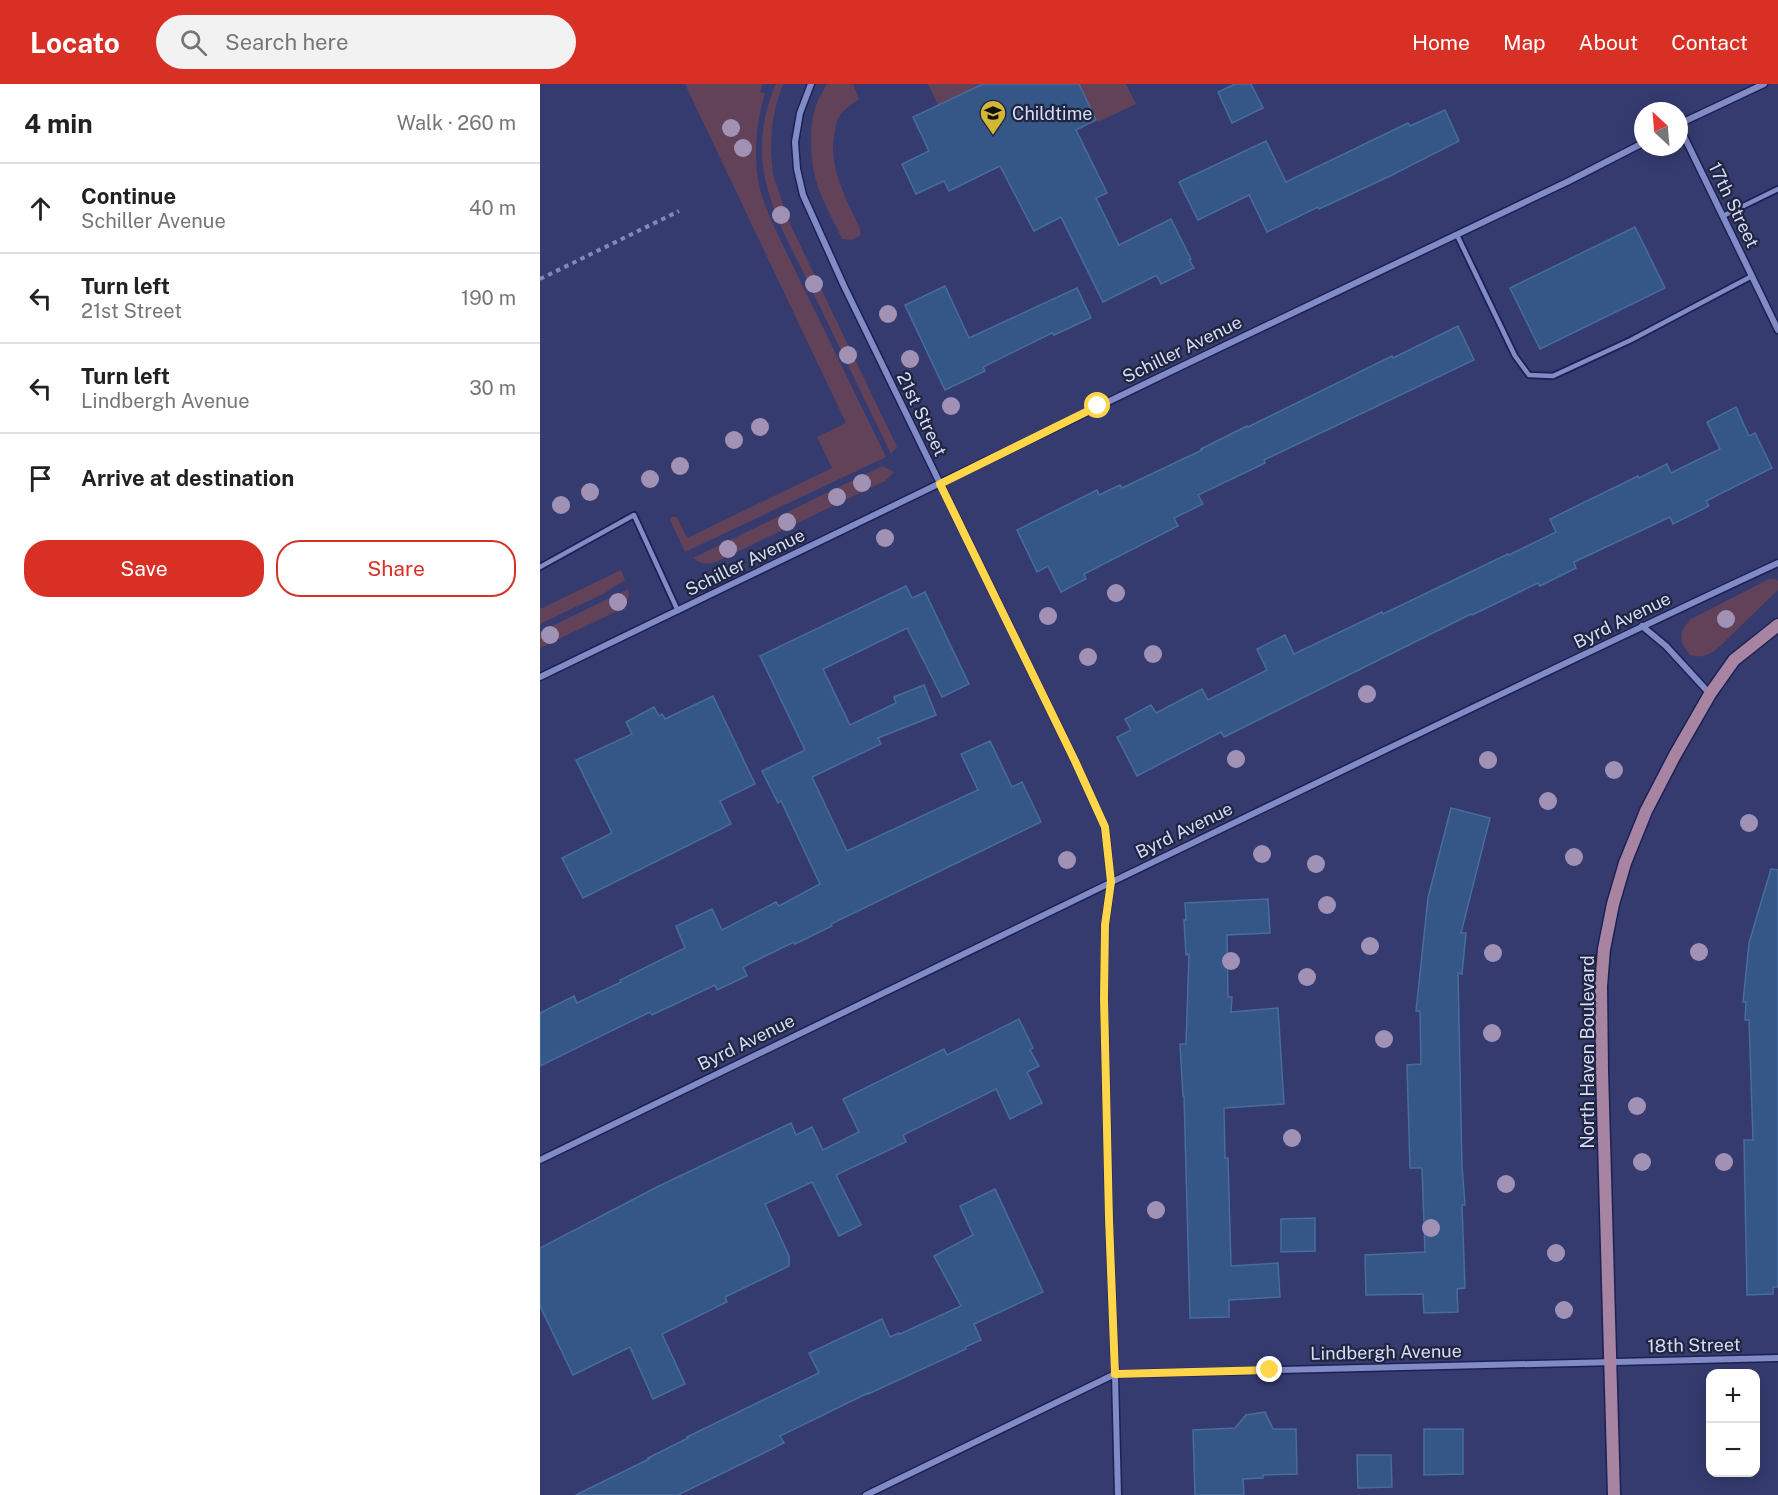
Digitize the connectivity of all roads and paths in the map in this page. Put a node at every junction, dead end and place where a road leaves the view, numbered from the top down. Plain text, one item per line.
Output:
1 (811, 84) edge
2 (1764, 84) edge
3 (1688, 121) edge
4 (1688, 144) edge
5 (1634, 148) edge
6 (1778, 189) edge
7 (680, 211) dead end
8 (1723, 216) junction
9 (1456, 235) junction
10 (1752, 276) junction
11 (540, 279) edge
12 (1778, 330) edge
13 (940, 484) junction
14 (1778, 563) edge
15 (540, 567) edge
16 (678, 611) junction
17 (1778, 625) edge
18 (1642, 626) junction
19 (540, 677) edge
20 (1710, 694) junction
21 (1111, 882) junction
22 (540, 1160) edge
23 (1778, 1358) edge
24 (1611, 1362) junction
25 (1115, 1374) junction
26 (866, 1495) edge
27 (1118, 1495) edge
28 (1614, 1495) edge

1 - 13 street, 21st Street
2 - 3 street
4 - 8 street, 17th Street
5 - 9 street, Schiller Avenue
6 - 8 lane
7 - 11 path
8 - 10 street, 17th Street
9 - 10 lane
9 - 13 street, Schiller Avenue
10 - 12 street, 17th Street
13 - 16 street, Schiller Avenue
13 - 21 street, 21st Street
14 - 18 street, Byrd Avenue
15 - 16 lane
16 - 19 street, Schiller Avenue
17 - 20 street, North Haven Boulevard
18 - 20 street
18 - 21 street, Byrd Avenue
20 - 24 street, North Haven Boulevard
21 - 22 street, Byrd Avenue
21 - 25 street, 21st Street
23 - 24 street, 18th Street
24 - 25 street, Lindbergh Avenue
24 - 28 street, North Haven Boulevard
25 - 26 street, Lindbergh Avenue
25 - 27 street, 21st Street

